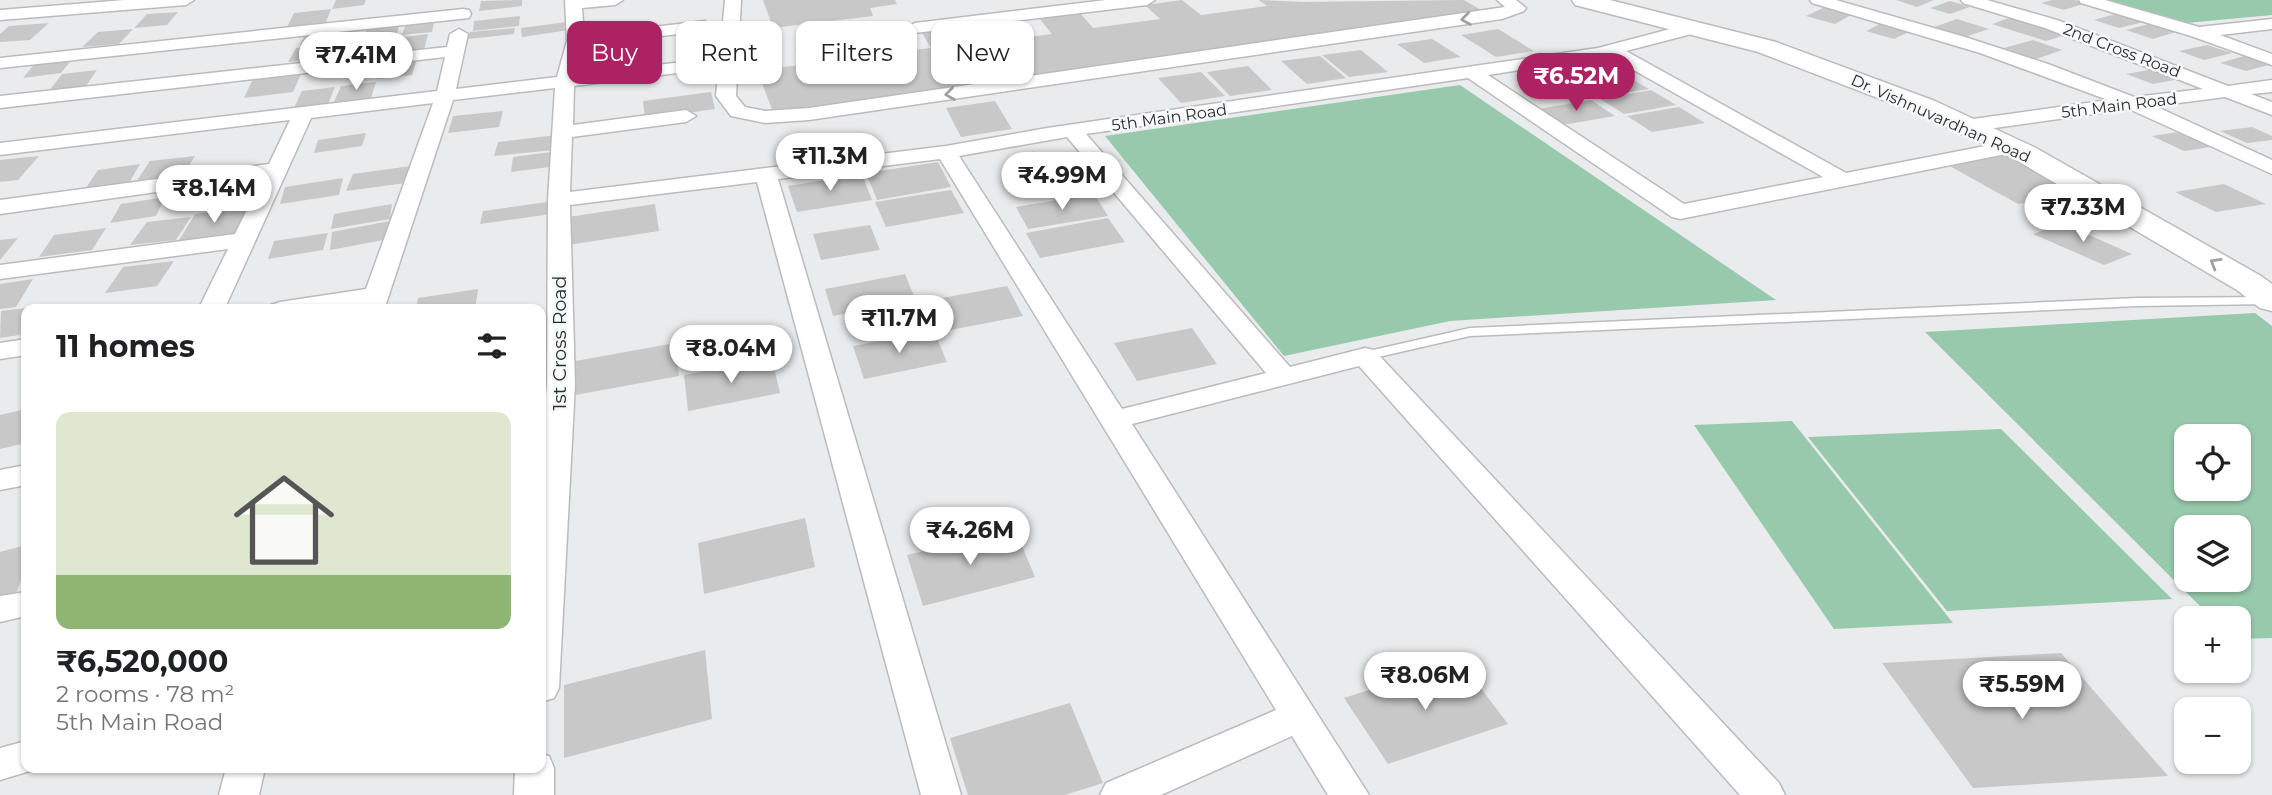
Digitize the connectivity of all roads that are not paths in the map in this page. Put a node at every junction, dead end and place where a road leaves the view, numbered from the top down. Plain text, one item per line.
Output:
1 (186, 0) edge
2 (615, 0) edge
3 (733, 0) edge
4 (1147, 0) edge
5 (1505, 0) edge
6 (1583, 0) edge
7 (1628, 0) edge
8 (1818, 0) edge
9 (1969, 0) edge
10 (2087, 0) edge
11 (573, 2) edge
12 (464, 7) edge
13 (0, 15) edge
14 (574, 21) edge
15 (2272, 24) edge
16 (917, 28) edge
17 (1693, 28) junction
18 (2197, 32) junction
19 (1611, 50) junction
20 (455, 51) junction
21 (2272, 60) edge
22 (0, 63) edge
23 (676, 68) edge
24 (1472, 72) junction
25 (567, 75) edge
26 (565, 82) junction
27 (2272, 86) edge
28 (2229, 92) junction
29 (445, 96) junction
30 (0, 102) edge
31 (2134, 104) junction
32 (2272, 109) edge
33 (303, 114) junction
34 (686, 116) dead end
35 (1996, 120) junction
36 (1966, 126) junction
37 (1072, 131) junction
38 (563, 132) junction
39 (2011, 147) junction
40 (0, 149) edge
41 (946, 152) junction
42 (2272, 168) edge
43 (277, 169) junction
44 (766, 175) junction
45 (1841, 179) junction
46 (559, 200) junction
47 (0, 207) edge
48 (244, 240) junction
49 (2272, 271) edge
50 (0, 272) edge
51 (2271, 300) edge
52 (373, 302) edge
53 (214, 304) edge
54 (350, 304) edge
55 (21, 348) edge
56 (0, 351) edge
57 (1365, 356) junction
58 (1283, 376) junction
59 (551, 385) edge
60 (1113, 420) junction
61 (21, 476) edge
62 (0, 480) edge
63 (546, 536) edge
64 (21, 605) edge
65 (0, 609) edge
66 (1298, 717) junction
67 (21, 758) edge
68 (0, 764) edge
69 (245, 773) edge
70 (535, 773) edge
71 (239, 795) edge
72 (534, 795) edge
73 (941, 795) edge
74 (1120, 795) edge
75 (1349, 795) edge
76 (1765, 795) edge

1 - 13 street
2 - 11 street
5 -> 3 street
4 - 16 street
6 - 17 main road, Dr. Vishnuvardhan Road
7 - 35 main road, Dr. Vishnuvardhan Road
8 - 31 street
9 - 28 street, 2nd Cross Road
10 - 18 street
11 - 14 street, 1st Cross Road
12 - 20 street
12 - 22 street
15 - 18 street
17 - 19 street, 5th Main Road
17 - 36 main road, Dr. Vishnuvardhan Road
18 - 21 street
19 - 24 street, 5th Main Road
19 - 45 street
20 - 29 street
20 - 30 street
23 - 26 street
24 - 37 street, 5th Main Road
24 - 45 street
25 - 26 street, 1st Cross Road
26 - 29 street
26 - 38 street, 1st Cross Road
27 - 28 street, 5th Main Road
28 - 31 street, 5th Main Road
28 - 32 street, 2nd Cross Road
29 - 33 street
29 - 52 street
31 - 35 street, 5th Main Road
31 - 42 street
33 - 40 street
33 - 43 street
34 - 38 street
35 - 36 street, 5th Main Road
35 - 49 main road, Dr. Vishnuvardhan Road
36 - 39 main road, Dr. Vishnuvardhan Road
37 - 41 street, 5th Main Road
37 - 58 street
38 - 46 street, 1st Cross Road
39 - 45 street
51 -> 39 main road, Dr. Vishnuvardhan Road
41 - 44 street, 5th Main Road
41 - 60 street
43 - 47 street
43 - 48 street
44 - 46 street, 5th Main Road
44 - 73 street
46 - 59 street, 1st Cross Road
48 - 50 street
48 - 53 street
51 - 57 lane
52 - 54 street
55 - 56 street
57 - 58 street
57 - 76 street
58 - 60 street
59 - 63 street, 1st Cross Road
60 - 66 street
61 - 62 street
64 - 65 street
66 - 74 street
66 - 75 street
67 - 68 street
69 - 71 street
70 - 72 street

